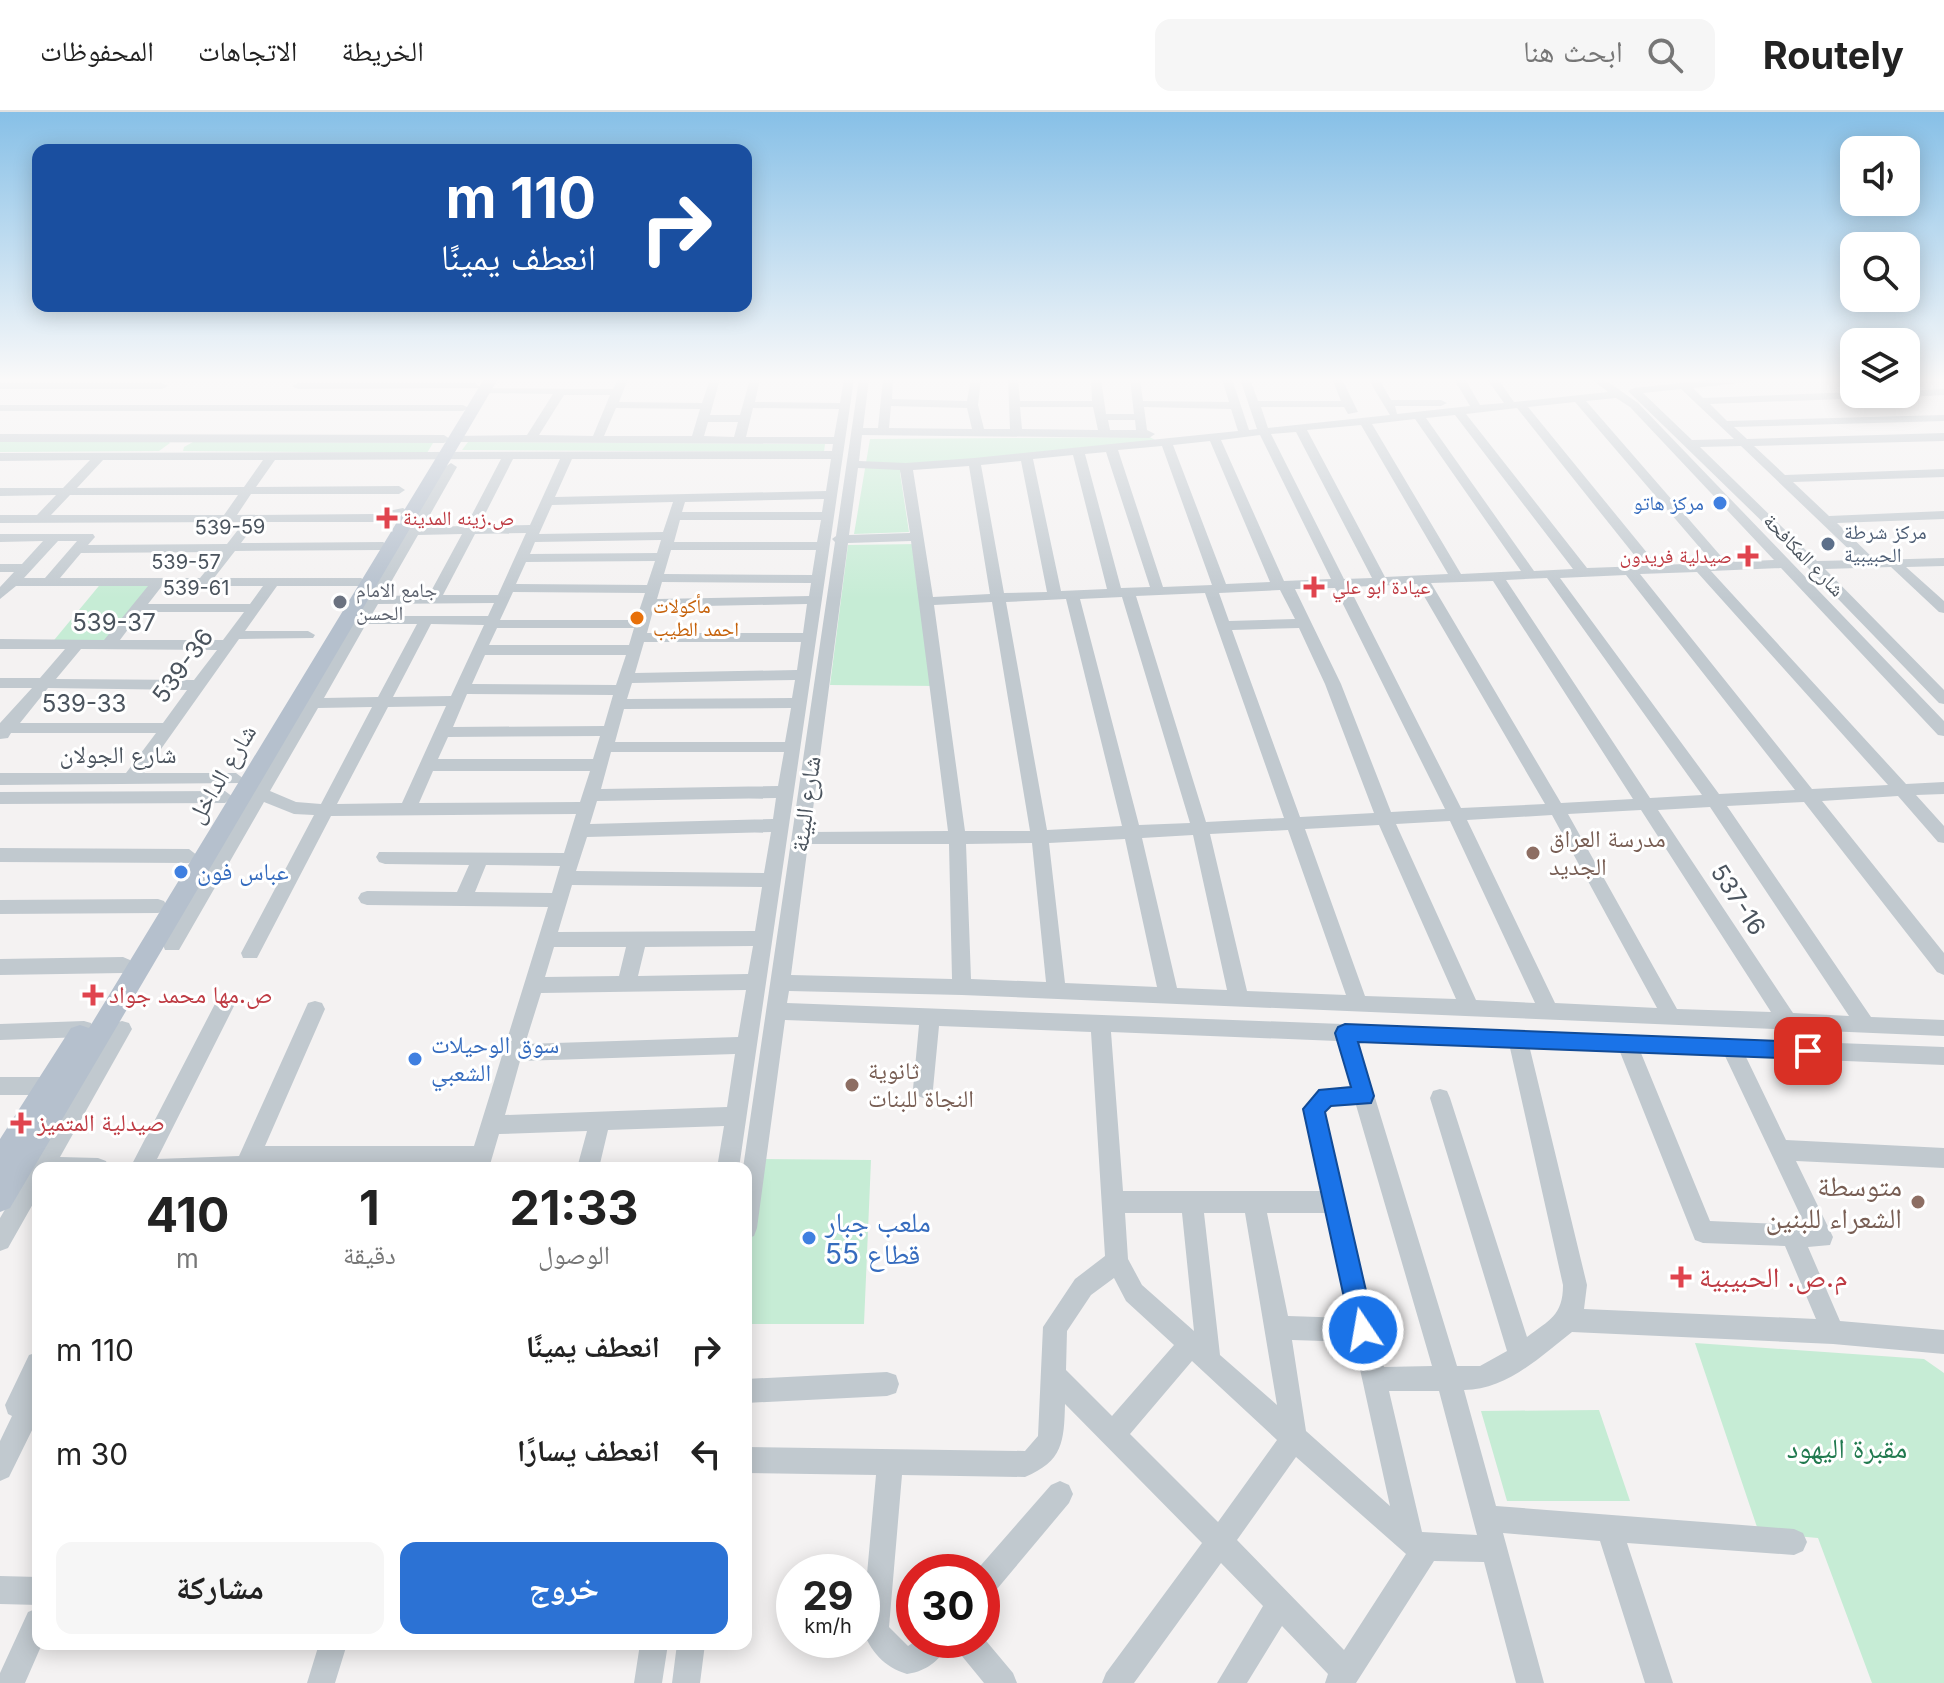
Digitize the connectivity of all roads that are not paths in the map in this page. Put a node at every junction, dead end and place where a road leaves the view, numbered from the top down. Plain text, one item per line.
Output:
1 (168, 452) edge
2 (401, 452) edge
3 (446, 452) edge
4 (467, 452) edge
5 (837, 452) edge
6 (1067, 452) edge
7 (1078, 452) edge
8 (1112, 452) edge
9 (1169, 452) edge
10 (1221, 452) edge
11 (1274, 452) edge
12 (1312, 452) edge
13 (1380, 452) edge
14 (1444, 452) edge
15 (1490, 452) edge
16 (1555, 452) edge
17 (1624, 452) edge
18 (1681, 452) edge
19 (1700, 452) edge
20 (1756, 452) edge
21 (842, 453) junction
22 (509, 455) junction
23 (568, 455) junction
24 (101, 456) junction
25 (165, 456) junction
26 (272, 456) junction
27 (0, 457) edge
28 (1026, 457) junction
29 (974, 462) junction
30 (906, 467) junction
31 (1944, 473) edge
32 (1783, 479) junction
33 (248, 490) junction
34 (399, 490) dead end
35 (67, 491) junction
36 (0, 492) edge
37 (831, 495) junction
38 (751, 498) junction
39 (547, 501) junction
40 (678, 508) junction
41 (1944, 515) edge
42 (828, 516) junction
43 (414, 517) junction
44 (747, 517) junction
45 (228, 518) junction
46 (254, 518) junction
47 (0, 519) edge
48 (40, 519) junction
49 (104, 519) junction
50 (1825, 520) junction
51 (471, 529) junction
52 (1780, 531) junction
53 (1754, 532) junction
54 (532, 534) junction
55 (55, 537) junction
56 (88, 537) junction
57 (602, 537) junction
58 (918, 537) junction
59 (0, 538) edge
60 (831, 542) junction
61 (383, 546) junction
62 (666, 546) junction
63 (231, 547) junction
64 (78, 549) junction
65 (594, 557) junction
66 (521, 558) junction
67 (1944, 562) edge
68 (1784, 564) junction
69 (1872, 564) junction
70 (1895, 564) junction
71 (1813, 565) junction
72 (0, 568) edge
73 (26, 568) junction
74 (1724, 568) junction
75 (1702, 569) junction
76 (1654, 571) junction
77 (1631, 572) junction
78 (1584, 574) junction
79 (1551, 575) junction
80 (1531, 576) junction
81 (1497, 577) junction
82 (728, 579) junction
83 (818, 579) junction
84 (1457, 579) junction
85 (1422, 580) junction
86 (12, 582) junction
87 (49, 582) junction
88 (158, 582) junction
89 (204, 582) junction
90 (273, 582) junction
91 (361, 582) junction
92 (1381, 582) junction
93 (1339, 584) junction
94 (1283, 586) junction
95 (653, 590) junction
96 (1216, 590) junction
97 (1158, 591) junction
98 (1121, 593) junction
99 (505, 594) junction
100 (0, 595) edge
101 (1064, 595) junction
102 (435, 598) junction
103 (998, 598) junction
104 (374, 600) junction
105 (815, 600) junction
106 (724, 601) junction
107 (927, 601) junction
108 (1943, 607) edge
109 (137, 608) junction
110 (254, 608) junction
111 (362, 620) junction
112 (426, 620) junction
113 (492, 622) junction
114 (1306, 623) junction
115 (572, 624) junction
116 (1224, 626) junction
117 (308, 635) dead end
118 (638, 637) junction
119 (809, 637) junction
120 (231, 640) junction
121 (0, 644) edge
122 (76, 645) junction
123 (108, 645) junction
124 (479, 650) junction
125 (562, 650) junction
126 (825, 666) junction
127 (804, 670) junction
128 (704, 676) junction
129 (0, 683) edge
130 (44, 683) junction
131 (199, 685) junction
132 (622, 690) junction
133 (459, 695) junction
134 (1944, 699) edge
135 (314, 703) junction
136 (382, 703) junction
137 (698, 703) junction
138 (799, 703) junction
139 (168, 728) junction
140 (2, 731) edge
141 (531, 731) junction
142 (1944, 731) edge
143 (442, 732) junction
144 (792, 747) junction
145 (605, 748) junction
146 (427, 765) junction
147 (518, 765) junction
148 (0, 779) edge
149 (131, 779) junction
150 (236, 779) junction
151 (1944, 788) edge
152 (1905, 791) junction
153 (785, 792) junction
154 (679, 793) junction
155 (261, 794) junction
156 (1810, 796) junction
157 (225, 797) junction
158 (0, 798) edge
159 (1715, 801) junction
160 (588, 802) junction
161 (1648, 805) junction
162 (408, 808) junction
163 (325, 810) junction
164 (1557, 810) junction
165 (1456, 815) junction
166 (1385, 819) junction
167 (1295, 824) junction
168 (780, 825) junction
169 (671, 828) junction
170 (1200, 829) junction
171 (239, 831) junction
172 (579, 831) junction
173 (218, 832) junction
174 (1132, 832) junction
175 (1040, 837) junction
176 (1944, 837) edge
177 (802, 838) junction
178 (957, 838) junction
179 (0, 855) edge
180 (189, 856) junction
181 (385, 857) dead end
182 (480, 859) junction
183 (568, 869) junction
184 (772, 880) junction
185 (367, 898) dead end
186 (463, 899) junction
187 (559, 900) junction
188 (158, 906) junction
189 (0, 907) edge
190 (763, 938) junction
191 (637, 939) junction
192 (546, 940) junction
193 (172, 945) dead end
194 (250, 953) dead end
195 (123, 965) junction
196 (0, 967) edge
197 (1944, 967) edge
198 (756, 982) junction
199 (627, 983) junction
200 (778, 983) junction
201 (533, 985) junction
202 (962, 987) junction
203 (1056, 991) junction
204 (1169, 996) junction
205 (1239, 999) junction
206 (1358, 1002) junction
207 (224, 1006) dead end
208 (1470, 1008) junction
209 (315, 1009) dead end
210 (775, 1011) junction
211 (1549, 1012) junction
212 (930, 1017) junction
213 (1672, 1017) junction
214 (1787, 1021) junction
215 (1817, 1023) junction
216 (1100, 1024) junction
217 (1866, 1025) junction
218 (1944, 1028) edge
219 (84, 1029) junction
220 (122, 1029) dead end
221 (0, 1032) edge
222 (1345, 1033) junction
223 (1518, 1039) junction
224 (1627, 1044) junction
225 (747, 1045) junction
226 (1731, 1048) junction
227 (1834, 1052) junction
228 (512, 1053) junction
229 (1942, 1059) edge
230 (0, 1086) edge
231 (48, 1086) junction
232 (923, 1089) dead end
233 (1364, 1096) junction
234 (1440, 1098) dead end
235 (736, 1116) junction
236 (600, 1121) junction
237 (491, 1125) junction
238 (1779, 1150) junction
239 (1944, 1158) edge
240 (0, 1162) edge
241 (45, 1162) edge
242 (144, 1162) edge
243 (246, 1162) edge
244 (480, 1162) edge
245 (590, 1162) edge
246 (729, 1162) edge
247 (752, 1183) edge
248 (32, 1184) edge
249 (0, 1199) edge
250 (1113, 1202) junction
251 (1192, 1202) junction
252 (1254, 1202) junction
253 (1335, 1202) junction
254 (1792, 1236) junction
255 (0, 1240) edge
256 (1117, 1261) junction
257 (1568, 1320) junction
258 (1278, 1328) junction
259 (1363, 1330) junction
260 (1833, 1332) junction
261 (1944, 1342) edge
262 (1200, 1353) junction
263 (1521, 1357) junction
264 (1053, 1375) junction
265 (32, 1378) edge
266 (1448, 1378) junction
267 (1374, 1379) junction
268 (887, 1384) dead end
269 (752, 1391) edge
270 (21, 1404) edge
271 (1112, 1435) junction
272 (1294, 1438) junction
273 (752, 1460) edge
274 (890, 1464) junction
275 (0, 1468) edge
276 (1060, 1494) dead end
277 (1487, 1519) junction
278 (1609, 1528) junction
279 (1220, 1542) junction
280 (1794, 1542) dead end
281 (1419, 1545) junction
282 (1495, 1549) junction
283 (1000, 1564) edge
284 (0, 1590) edge
285 (32, 1591) edge
286 (1281, 1603) junction
287 (32, 1635) edge
288 (331, 1650) edge
289 (653, 1650) edge
290 (690, 1650) edge
291 (896, 1656) edge
292 (982, 1658) edge
293 (1342, 1677) edge
294 (10, 1683) edge
295 (321, 1683) edge
296 (648, 1683) edge
297 (686, 1683) edge
298 (1003, 1683) edge
299 (1116, 1683) edge
300 (1231, 1683) edge
301 (1530, 1683) edge
302 (1659, 1683) edge

1 - 25 street
2 - 26 street
3 - 43 main road, شارع الداخل
4 - 22 street
5 - 21 street
6 - 28 street
7 - 98 street
8 - 97 street
9 - 96 street
10 - 94 street
11 - 93 street
12 - 92 street
13 - 84 street
14 - 80 street
15 - 78 street
16 - 76 street
17 - 74 street
18 - 53 street, شارع المكافحة
19 - 52 street, شارع المكافحة
20 - 32 street
21 - 23 street
21 - 30 street
21 - 37 street, شارع البيئة
21 - 60 street, شارع البيئة
22 - 23 street
22 - 51 street
23 - 39 street
24 - 25 street
24 - 27 street
24 - 35 street
25 - 26 street
26 - 33 street
28 - 29 street
28 - 101 street
29 - 30 street
29 - 103 street
30 - 58 street
31 - 32 street
32 - 50 street
33 - 34 street
33 - 35 street
33 - 45 street
35 - 36 street
35 - 48 street
37 - 38 street
37 - 42 street, شارع البيئة
38 - 40 street
38 - 44 street
39 - 40 street
39 - 54 street
40 - 44 street
40 - 62 street
41 - 50 street
42 - 44 street
42 - 60 street, شارع البيئة
43 - 46 street
43 - 51 street
43 - 61 main road, شارع الداخل
43 - 104 street
43 - 173 main road, شارع الداخل
45 - 46 street
45 - 49 street
46 - 63 street
47 - 48 street
48 - 49 street
49 - 56 street
50 - 69 street
51 - 54 street
51 - 102 street
52 - 53 street
52 - 71 street, شارع المكافحة
53 - 68 street, شارع المكافحة
54 - 57 street
54 - 66 street
55 - 56 street
55 - 59 street
55 - 73 street
56 - 64 street
57 - 62 street
57 - 65 street
58 - 60 street
58 - 107 street
60 - 62 street
60 - 83 street, شارع البيئة
60 - 126 street, شارع البيئة
61 - 63 street, 539-59
61 - 91 main road, شارع الداخل
62 - 65 street
62 - 95 street
63 - 64 street, 539-59
63 - 89 street
64 - 87 street
65 - 66 street
66 - 99 street
67 - 70 street
68 - 74 street
68 - 142 street, شارع المكافحة
69 - 70 street
69 - 71 street
70 - 108 street
71 - 134 street, شارع المكافحة
72 - 73 street
73 - 86 street
74 - 75 street
75 - 76 street
75 - 152 street
76 - 77 street
77 - 78 street
77 - 156 street
78 - 79 street
79 - 80 street
79 - 159 street
80 - 81 street
81 - 84 street
81 - 161 street, 537-16
82 - 83 street
82 - 95 street
82 - 106 street
83 - 105 street, شارع البيئة
84 - 85 street
85 - 92 street
85 - 164 street
86 - 87 street, 539-57
86 - 100 street
87 - 88 street, 539-57
88 - 89 street, 539-57
88 - 109 street
89 - 90 street, 539-57
90 - 91 street, 539-57
90 - 110 street, 539-36
91 - 150 main road, شارع الداخل
92 - 93 street
93 - 94 street
93 - 165 street
94 - 96 street
94 - 114 street
95 - 99 street
95 - 106 street
95 - 118 street
96 - 97 street
96 - 116 street
97 - 98 street
98 - 101 street
98 - 170 street
99 - 102 street
99 - 113 street
101 - 103 street
101 - 174 street
102 - 104 street
103 - 107 street
103 - 175 street
104 - 111 street
105 - 106 street
105 - 119 street, شارع البيئة
107 - 178 street
109 - 110 street, 539-61
109 - 123 street
110 - 120 street, 539-36
111 - 112 street
111 - 135 street
112 - 113 street
112 - 136 street
113 - 115 street
113 - 124 street
114 - 116 street
114 - 166 street
115 - 118 street
115 - 125 street
116 - 167 street
117 - 120 street, 539-37
118 - 119 street
118 - 125 street
118 - 132 street
119 - 127 street, شارع البيئة
120 - 123 street, 539-37
120 - 131 street, 539-36
121 - 122 street, 539-37
122 - 123 street, 539-37
122 - 130 street
124 - 125 street
124 - 133 street
126 - 127 street
126 - 177 street, شارع البيئة
127 - 128 street
127 - 138 street, شارع البيئة
128 - 132 street
128 - 137 street
129 - 130 street
130 - 131 street
130 - 140 street
131 - 139 street, 539-36
132 - 133 street
132 - 137 street
132 - 145 street
133 - 136 street
133 - 143 street
135 - 136 street
135 - 155 street
136 - 163 street
137 - 138 street
138 - 144 street, شارع البيئة
139 - 140 street, 539-33
139 - 149 street, 539-36
141 - 143 street
141 - 145 street
141 - 147 street
143 - 146 street
144 - 145 street
144 - 153 street, شارع البيئة
145 - 147 street
145 - 160 street
146 - 147 street
146 - 162 street
148 - 149 street, شارع الجولان
149 - 150 street, شارع الجولان
150 - 157 main road, شارع الداخل
151 - 152 street
152 - 156 street
152 - 176 street
153 - 154 street
153 - 168 street, شارع البيئة
154 - 160 street
154 - 169 street
155 - 163 street
155 - 171 street
156 - 159 street
156 - 197 street
157 - 158 street, شارع الجولان
157 - 180 main road, شارع الداخل
159 - 161 street
159 - 217 street
160 - 162 street
160 - 172 street
161 - 164 street
161 - 214 street, 537-16
162 - 163 street
163 - 194 street
164 - 165 street
164 - 213 street
165 - 166 street
165 - 211 street
166 - 167 street
166 - 208 street
167 - 170 street
167 - 206 street
168 - 169 street
168 - 184 street, شارع البيئة
169 - 172 street
170 - 174 street
170 - 205 street
171 - 173 street
171 - 193 street
172 - 183 street
173 - 249 main road, شارع الداخل
174 - 175 street
174 - 204 street
175 - 178 street
175 - 203 street
177 - 178 street
177 - 200 street, شارع البيئة
178 - 202 street
179 - 180 street
180 - 188 main road, شارع الداخل
181 - 182 street
182 - 183 street
182 - 186 street
183 - 184 street
183 - 187 street
184 - 190 street, شارع البيئة
185 - 186 street
186 - 187 street
187 - 192 street
188 - 189 street
188 - 195 main road, شارع الداخل
190 - 191 street
190 - 198 street, شارع البيئة
191 - 192 street
191 - 199 street
192 - 201 street
195 - 196 street
195 - 219 main road, شارع الداخل
198 - 199 street
198 - 225 street, شارع البيئة
199 - 201 street
200 - 202 street
200 - 210 street, شارع البيئة
201 - 228 street
202 - 203 street
203 - 204 street
204 - 205 street
205 - 206 street
206 - 208 street
207 - 242 street
208 - 211 street
209 - 243 street
210 - 212 street
210 - 247 street, شارع البيئة
211 - 213 street
212 - 216 street
212 - 232 street
213 - 214 street
214 - 215 street
215 - 217 street
215 - 227 street
216 - 222 street
216 - 250 street
217 - 218 street
219 - 221 street
219 - 231 main road, شارع الداخل
220 - 241 street
222 - 223 street
222 - 233 street
223 - 224 street
223 - 257 street
224 - 226 street
224 - 254 street
225 - 228 street
225 - 235 street, شارع البيئة
226 - 227 street
226 - 238 street
227 - 229 street
228 - 237 street
230 - 231 street
231 - 240 main road, شارع الداخل
233 - 253 street
233 - 266 street
234 - 263 street
235 - 236 street
235 - 246 street, شارع البيئة
236 - 237 street
236 - 245 street
237 - 244 street
238 - 239 street
238 - 254 street
248 - 255 street
250 - 251 street
250 - 256 street
251 - 252 street
251 - 262 street
252 - 253 street
252 - 258 street
253 - 259 street
254 - 260 street
256 - 262 street
256 - 264 street
257 - 260 street
257 - 263 street
258 - 259 street
258 - 272 street
259 - 267 street
260 - 261 street
262 - 271 street
262 - 272 street
263 - 266 street
264 - 271 street
264 - 274 street
265 - 270 street
266 - 267 street
266 - 277 street
267 - 281 street
268 - 269 street
270 - 275 street
271 - 279 street
272 - 279 street
272 - 281 street
273 - 274 street
274 - 291 street
276 - 283 street
277 - 278 street
277 - 282 street
278 - 280 street
278 - 302 street
279 - 286 street
279 - 299 street
281 - 282 street
281 - 293 street
282 - 301 street
284 - 285 street
286 - 293 street
286 - 300 street
287 - 294 street
288 - 295 street
289 - 296 street
290 - 297 street
292 - 298 street

